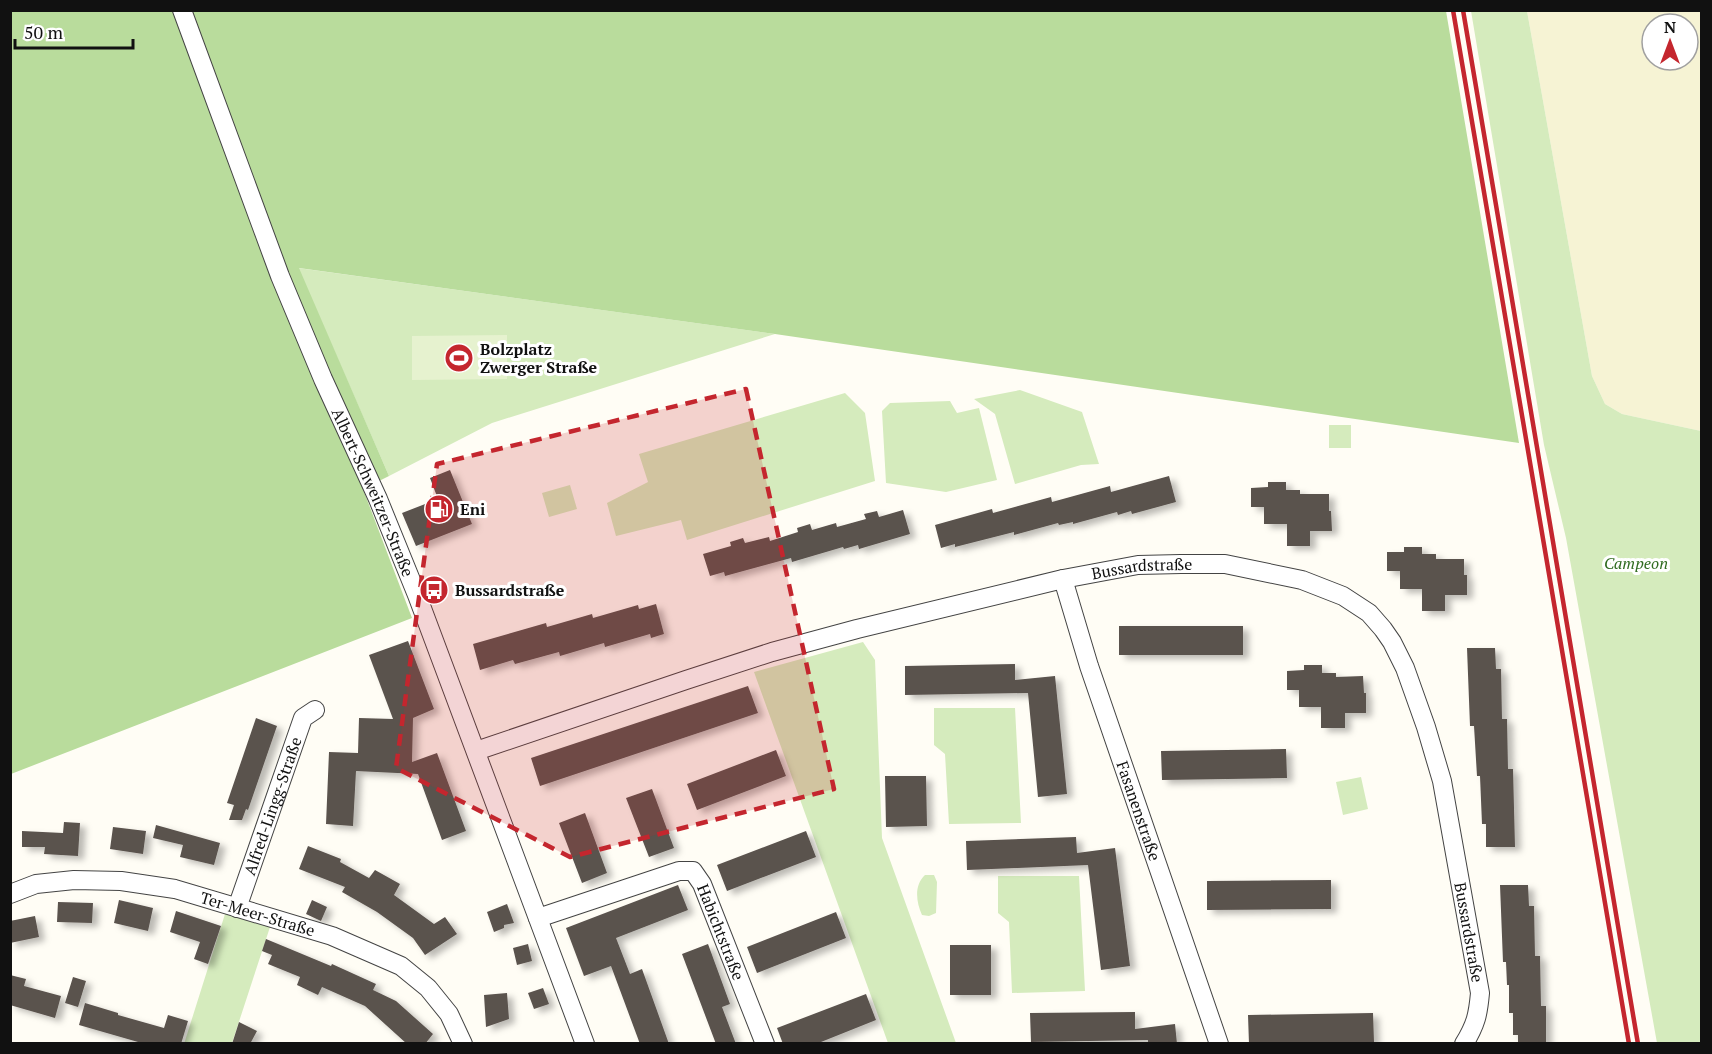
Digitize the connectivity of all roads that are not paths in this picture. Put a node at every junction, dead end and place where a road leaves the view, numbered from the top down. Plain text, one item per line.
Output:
1 (182, 10) edge
2 (1063, 579) junction
3 (315, 710) dead end
4 (476, 751) junction
5 (10, 894) edge
6 (237, 908) junction
7 (538, 918) junction
8 (464, 1044) edge
9 (585, 1044) edge
10 (765, 1044) edge
11 (1220, 1044) edge
12 (1464, 1044) edge

1 - 4 street, Albert-Schweitzer-Straße
2 - 4 street, Bussardstraße
2 - 11 street, Fasanenstraße
2 - 12 street, Bussardstraße
3 - 6 street, Alfred-Lingg-Straße
4 - 7 street, Albert-Schweitzer-Straße
5 - 6 street, Ter-Meer-Straße
6 - 8 street, Ter-Meer-Straße
7 - 9 street, Albert-Schweitzer-Straße
7 - 10 street, Habichtstraße

